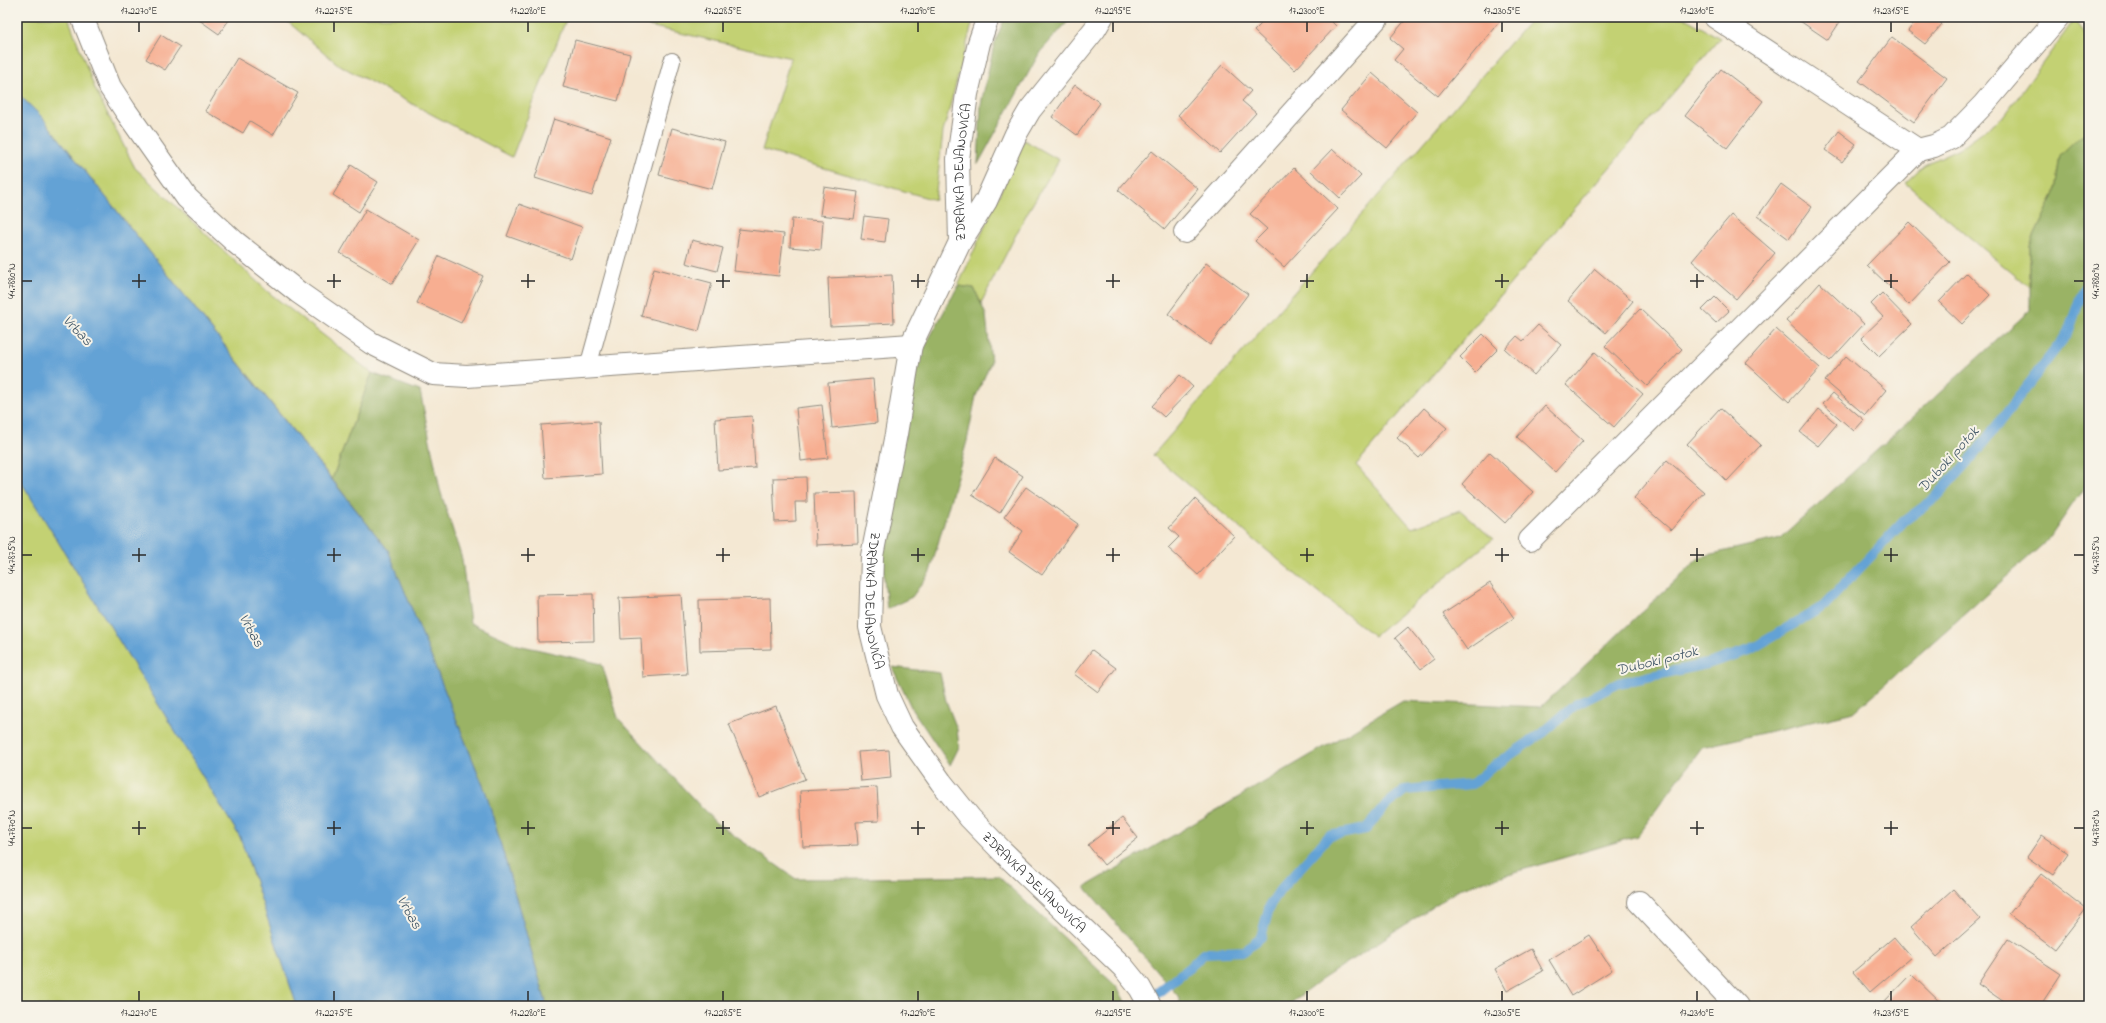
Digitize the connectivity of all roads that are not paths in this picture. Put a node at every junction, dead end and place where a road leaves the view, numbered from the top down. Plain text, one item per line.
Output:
1 (82, 17) edge
2 (988, 17) edge
3 (1102, 17) edge
4 (1378, 17) edge
5 (1715, 17) edge
6 (2058, 17) edge
7 (672, 61) dead end
8 (1918, 150) junction
9 (1185, 232) dead end
10 (960, 242) junction
11 (911, 345) junction
12 (588, 367) junction
13 (1530, 540) dead end
14 (1639, 902) dead end
15 (1145, 997) edge
16 (1736, 1006) edge

1 - 12 street
2 - 10 street, ZDRAVKA DEJANOVIĆA
3 - 10 street
4 - 9 street
5 - 8 street
6 - 8 street
7 - 12 lane
8 - 13 street
10 - 11 street, ZDRAVKA DEJANOVIĆA
11 - 12 street
11 - 15 street, ZDRAVKA DEJANOVIĆA
14 - 16 street

